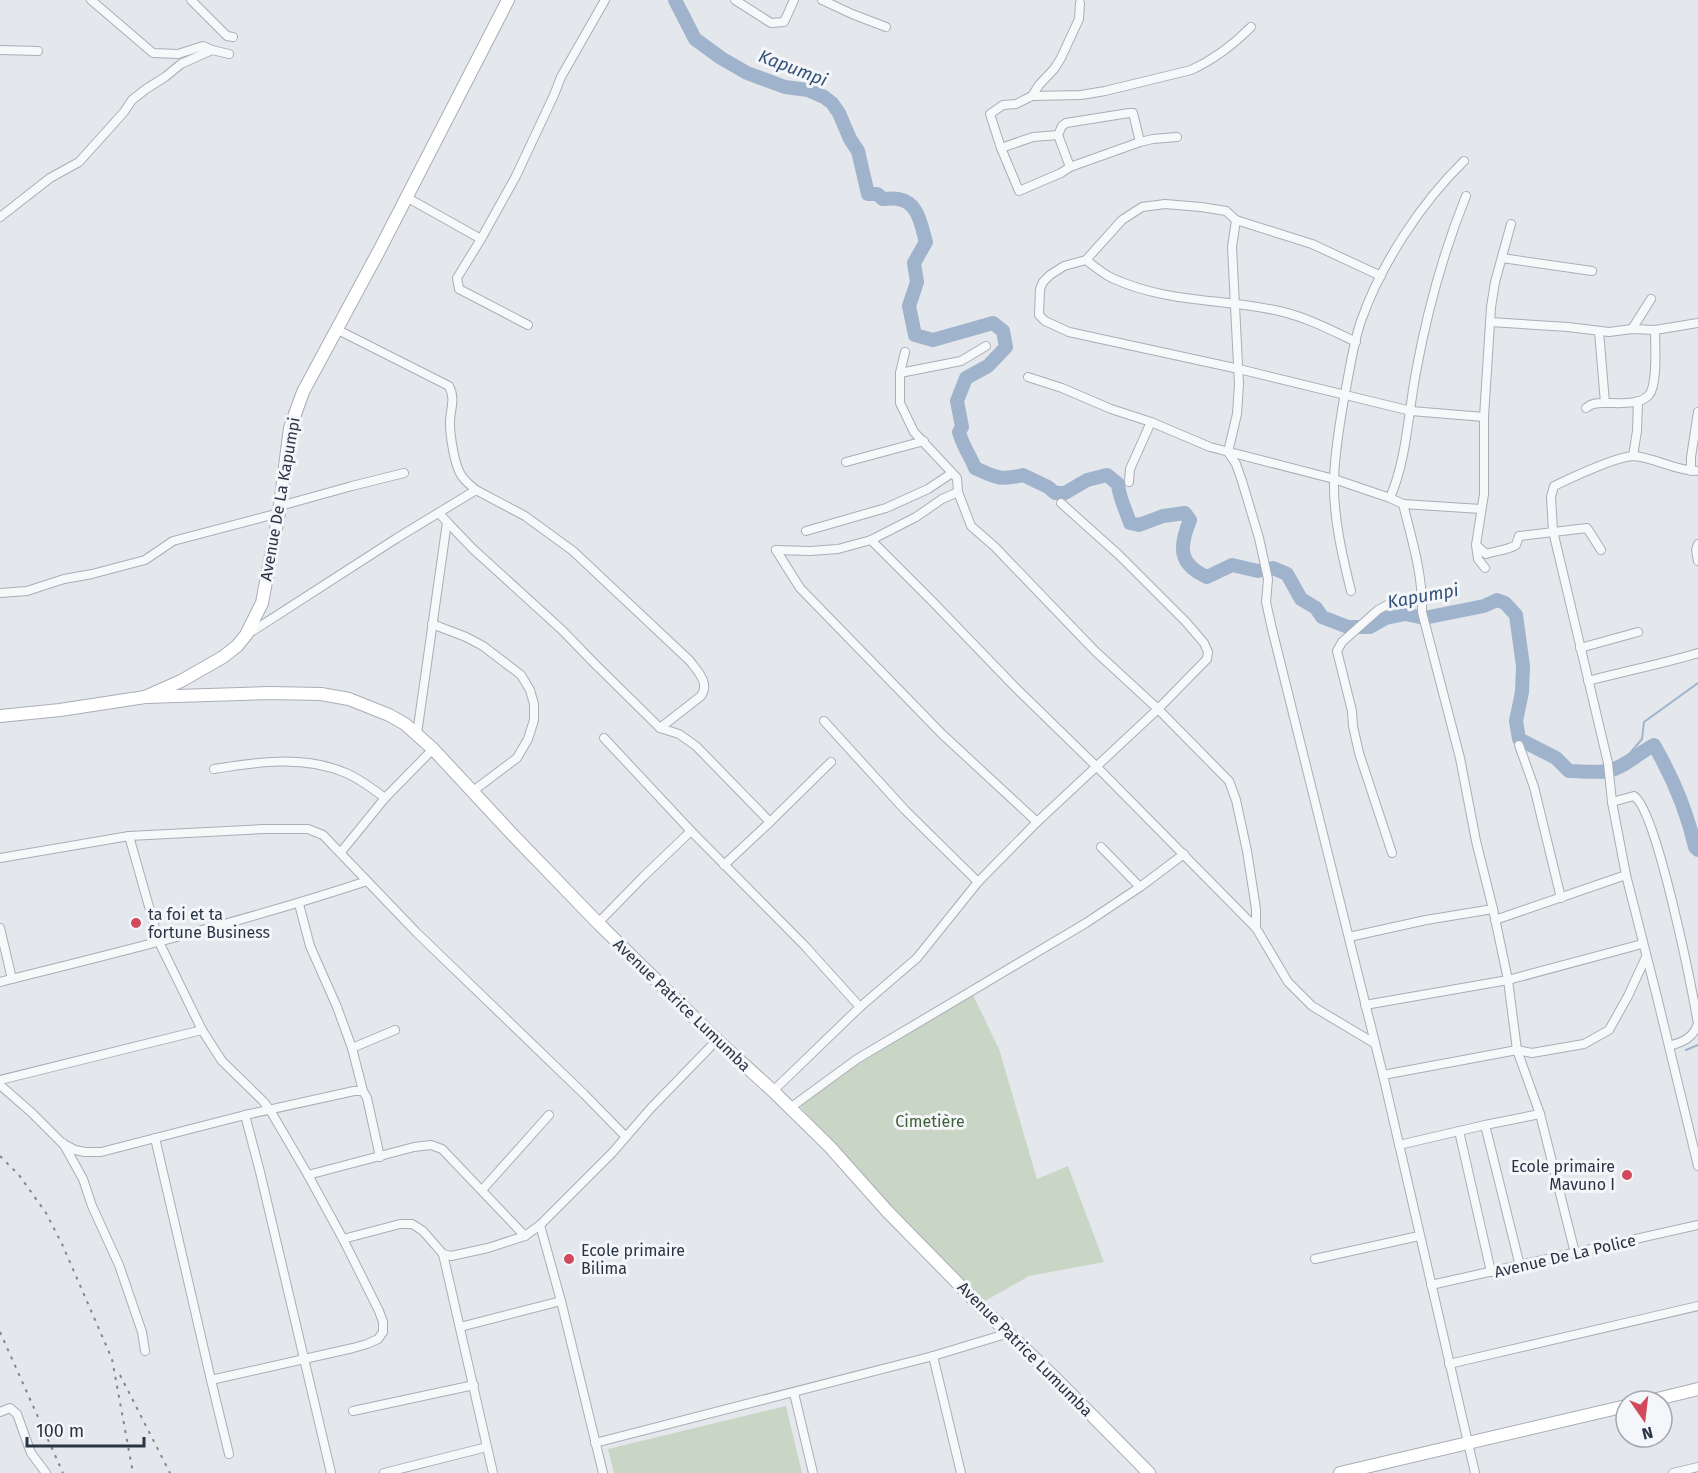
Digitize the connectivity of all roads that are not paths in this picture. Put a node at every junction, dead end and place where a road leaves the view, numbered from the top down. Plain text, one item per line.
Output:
1 (91, 0) edge
2 (191, 0) edge
3 (508, 0) edge
4 (605, 0) edge
5 (735, 0) edge
6 (794, 0) edge
7 (822, 0) edge
8 (1080, 3) dead end
9 (886, 27) dead end
10 (1251, 27) dead end
11 (233, 37) dead end
12 (0, 50) edge
13 (212, 50) junction
14 (38, 51) dead end
15 (229, 54) dead end
16 (1032, 96) junction
17 (1058, 135) junction
18 (1177, 137) dead end
19 (1140, 142) junction
20 (1001, 148) junction
21 (1464, 161) dead end
22 (1070, 167) junction
23 (1466, 196) dead end
24 (406, 197) junction
25 (0, 217) edge
26 (1236, 220) junction
27 (1511, 224) dead end
28 (481, 239) junction
29 (1502, 258) junction
30 (1086, 260) junction
31 (1592, 272) dead end
32 (1382, 276) junction
33 (1651, 299) dead end
34 (1235, 305) junction
35 (1490, 322) junction
36 (1698, 323) edge
37 (528, 325) dead end
38 (336, 329) junction
39 (1632, 329) junction
40 (1655, 330) junction
41 (1599, 331) junction
42 (1356, 342) junction
43 (986, 346) dead end
44 (905, 352) dead end
45 (1239, 369) junction
46 (900, 374) junction
47 (1028, 377) dead end
48 (1345, 394) junction
49 (1638, 401) junction
50 (1605, 403) junction
51 (1586, 408) dead end
52 (1411, 411) junction
53 (1698, 412) edge
54 (1484, 417) junction
55 (1151, 422) junction
56 (924, 441) junction
57 (1228, 452) junction
58 (1633, 456) junction
59 (846, 462) dead end
60 (1694, 471) edge
61 (404, 473) dead end
62 (952, 473) junction
63 (1334, 479) junction
64 (1130, 482) dead end
65 (476, 490) junction
66 (958, 492) junction
67 (1390, 498) junction
68 (1061, 503) dead end
69 (1402, 504) junction
70 (279, 509) junction
71 (1481, 509) junction
72 (439, 513) junction
73 (447, 522) junction
74 (806, 531) dead end
75 (1552, 531) junction
76 (871, 540) junction
77 (1698, 544) edge
78 (1476, 545) junction
79 (1601, 550) dead end
80 (1698, 561) edge
81 (1485, 568) dead end
82 (1351, 591) dead end
83 (0, 593) edge
84 (1422, 597) junction
85 (432, 624) junction
86 (1638, 632) dead end
87 (246, 635) junction
88 (1580, 648) junction
89 (1698, 653) edge
90 (1588, 681) junction
91 (145, 697) junction
92 (1158, 709) junction
93 (0, 716) edge
94 (824, 721) dead end
95 (660, 728) junction
96 (417, 734) junction
97 (604, 738) dead end
98 (1519, 745) dead end
99 (433, 749) junction
100 (831, 762) dead end
101 (1096, 766) junction
102 (213, 769) dead end
103 (473, 791) junction
104 (386, 798) junction
105 (1612, 802) junction
106 (770, 822) junction
107 (1037, 822) junction
108 (691, 831) junction
109 (129, 836) junction
110 (1101, 847) dead end
111 (341, 852) junction
112 (1392, 853) dead end
113 (1184, 854) junction
114 (0, 858) edge
115 (723, 865) junction
116 (1626, 875) junction
117 (367, 881) junction
118 (978, 882) junction
119 (1140, 887) junction
120 (1561, 898) junction
121 (299, 904) junction
122 (1493, 909) junction
123 (1495, 920) junction
124 (598, 923) junction
125 (0, 928) edge
126 (1256, 928) junction
127 (1349, 937) junction
128 (159, 942) junction
129 (1642, 944) junction
130 (1646, 957) junction
131 (12, 979) junction
132 (1508, 980) junction
133 (0, 982) edge
134 (1365, 1005) junction
135 (860, 1007) junction
136 (202, 1030) junction
137 (395, 1030) dead end
138 (717, 1040) junction
139 (1374, 1043) junction
140 (1669, 1046) junction
141 (352, 1048) junction
142 (1517, 1050) junction
143 (1383, 1075) junction
144 (0, 1080) edge
145 (0, 1085) edge
146 (363, 1091) junction
147 (773, 1091) junction
148 (790, 1108) junction
149 (270, 1110) junction
150 (1540, 1113) junction
151 (549, 1114) dead end
152 (245, 1115) junction
153 (1485, 1125) junction
154 (1459, 1131) junction
155 (626, 1137) junction
156 (155, 1138) junction
157 (62, 1143) junction
158 (1399, 1145) junction
159 (380, 1157) junction
160 (1698, 1166) edge
161 (308, 1175) junction
162 (482, 1190) junction
163 (540, 1225) junction
164 (1698, 1225) edge
165 (525, 1236) junction
166 (1419, 1236) junction
167 (343, 1239) junction
168 (1575, 1253) junction
169 (443, 1254) junction
170 (1315, 1259) dead end
171 (1520, 1266) junction
172 (1491, 1272) junction
173 (1431, 1285) junction
174 (561, 1300) junction
175 (1698, 1306) edge
176 (460, 1327) junction
177 (1009, 1334) junction
178 (145, 1351) dead end
179 (933, 1356) junction
180 (304, 1359) junction
181 (1449, 1364) junction
182 (211, 1380) junction
183 (474, 1385) junction
184 (1698, 1389) edge
185 (794, 1393) junction
186 (1674, 1395) edge
187 (1614, 1410) edge
188 (353, 1411) dead end
189 (0, 1412) edge
190 (595, 1443) junction
191 (1468, 1443) junction
192 (487, 1447) junction
193 (229, 1454) dead end
194 (1698, 1467) edge
195 (46, 1473) edge
196 (331, 1473) edge
197 (384, 1473) edge
198 (493, 1473) edge
199 (603, 1473) edge
200 (813, 1473) edge
201 (961, 1473) edge
202 (1149, 1473) edge
203 (1340, 1473) edge
204 (1475, 1473) edge
205 (1673, 1473) edge

1 - 13 street
2 - 11 street
3 - 24 street, Avenue De La Kapumpi
4 - 28 street
5 - 6 street
7 - 9 street
8 - 16 street
10 - 16 street
12 - 14 street
13 - 15 street
13 - 25 street
16 - 20 street
17 - 19 street
17 - 20 street
17 - 22 street
18 - 19 street
19 - 22 street
20 - 22 street
21 - 32 street
23 - 52 street
24 - 28 street
24 - 38 street, Avenue De La Kapumpi
26 - 30 street
26 - 32 street
26 - 34 street
27 - 29 street
28 - 37 street
29 - 31 street
29 - 35 street
30 - 34 street
30 - 45 street
32 - 42 street
33 - 39 street
34 - 42 street
34 - 45 street
35 - 41 street
35 - 54 street
36 - 40 street
38 - 65 street
38 - 70 street, Avenue De La Kapumpi
39 - 40 street
39 - 41 street
40 - 49 street
41 - 50 street
42 - 48 street
43 - 46 street
44 - 46 street
45 - 48 street
45 - 57 street
46 - 56 street
47 - 55 street
48 - 52 street
48 - 63 street
49 - 50 street
49 - 58 street
50 - 51 street
52 - 54 street
52 - 67 street
53 - 60 street
54 - 71 street
55 - 57 street
55 - 64 street
56 - 59 street
56 - 62 street
57 - 63 street
57 - 127 street
58 - 60 street
58 - 75 street
61 - 70 street
62 - 66 street
62 - 74 street
63 - 67 street
63 - 82 street
65 - 72 street
65 - 95 street
66 - 76 street
66 - 92 street
67 - 69 street
68 - 92 street
69 - 71 street
69 - 84 street
70 - 83 street
70 - 87 street, Avenue De La Kapumpi
71 - 78 street
72 - 73 street
72 - 87 street
73 - 85 street
73 - 95 street
75 - 78 street
75 - 79 street
75 - 88 street
76 - 101 street
76 - 107 street
77 - 80 street
78 - 81 street
84 - 112 street
84 - 122 street
85 - 96 street
85 - 103 street
86 - 88 street
87 - 91 street, Avenue De La Kapumpi
88 - 90 street
89 - 90 street
90 - 105 street
91 - 93 street, Avenue De La Kapumpi
91 - 96 street, Avenue Patrice Lumumba
92 - 101 street
92 - 126 street
94 - 118 street
95 - 106 street
96 - 99 street, Avenue Patrice Lumumba
97 - 108 street
98 - 120 street
99 - 103 street, Avenue Patrice Lumumba
99 - 104 street
100 - 106 street
101 - 107 street
101 - 113 street
102 - 104 street
103 - 124 street, Avenue Patrice Lumumba
104 - 111 street
105 - 116 street
105 - 140 street
106 - 115 street
107 - 118 street
108 - 115 street
108 - 124 street
109 - 111 street
109 - 114 street
109 - 128 street
110 - 119 street
111 - 117 street
113 - 119 street
113 - 126 street
115 - 135 street
116 - 120 street
116 - 129 street
117 - 121 street
117 - 155 street
118 - 135 street
119 - 148 street
120 - 123 street
121 - 128 street
121 - 141 street
122 - 123 street
122 - 127 street
123 - 132 street
124 - 138 street, Avenue Patrice Lumumba
125 - 131 street
126 - 139 street
127 - 134 street
128 - 131 street
128 - 136 street
129 - 130 street
129 - 132 street
130 - 140 street
130 - 142 street
131 - 133 street
132 - 134 street
132 - 142 street
134 - 139 street
135 - 147 street
136 - 144 street
136 - 149 street
137 - 141 street
138 - 147 street, Avenue Patrice Lumumba
138 - 155 street
139 - 143 street
140 - 160 street
141 - 146 street
142 - 143 street
142 - 150 street
143 - 158 street
145 - 157 street
146 - 149 street
146 - 159 street
147 - 148 street, Avenue Patrice Lumumba
148 - 177 street, Avenue Patrice Lumumba
149 - 152 street
149 - 161 street
150 - 153 street
150 - 168 street
151 - 162 street
152 - 156 street
152 - 180 street
153 - 154 street
153 - 171 street
154 - 158 street
154 - 172 street
155 - 163 street
156 - 157 street
156 - 182 street
157 - 178 street
158 - 166 street
159 - 161 street
159 - 162 street
161 - 167 street
162 - 165 street
163 - 165 street
163 - 174 street
164 - 168 street, Avenue De La Police
165 - 169 street
166 - 170 street
166 - 173 street
167 - 169 street
167 - 180 street
168 - 171 street, Avenue De La Police
169 - 176 street
171 - 172 street, Avenue De La Police
172 - 173 street, Avenue De La Police
173 - 181 street
174 - 176 street
174 - 190 street
175 - 181 street
176 - 183 street
177 - 179 street
177 - 202 street, Avenue Patrice Lumumba
179 - 185 street
179 - 201 street
180 - 182 street
180 - 196 street
181 - 191 street
182 - 193 street
183 - 188 street
183 - 192 street
184 - 186 street
185 - 190 street
185 - 200 street
187 - 191 street
189 - 195 street
190 - 199 street
191 - 203 street
191 - 204 street
192 - 197 street
192 - 198 street
194 - 205 street

